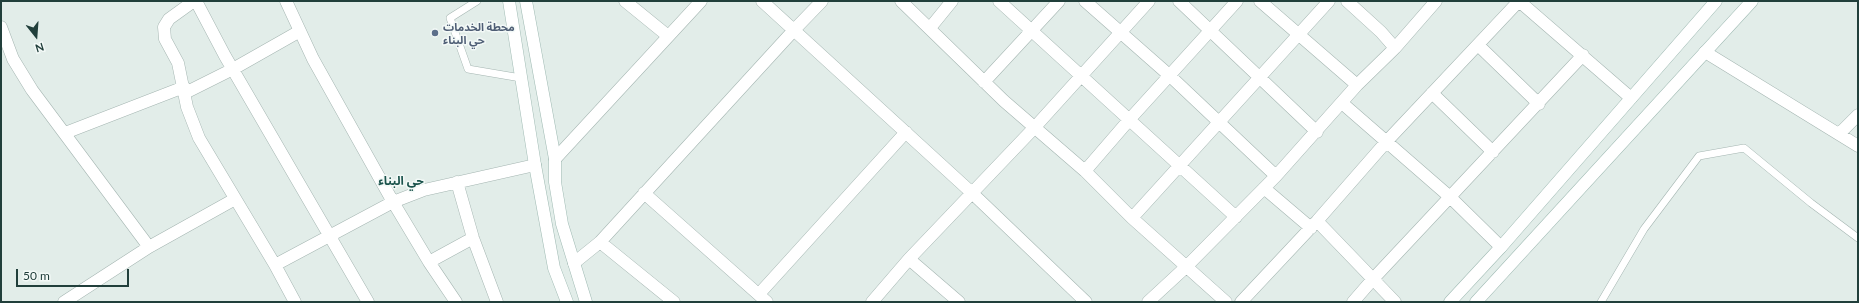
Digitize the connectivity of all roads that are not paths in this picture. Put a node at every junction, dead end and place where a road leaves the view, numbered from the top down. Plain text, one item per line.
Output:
1 (195, 1) edge
2 (286, 1) edge
3 (477, 1) edge
4 (509, 1) edge
5 (526, 1) edge
6 (626, 1) edge
7 (701, 1) edge
8 (762, 1) edge
9 (822, 1) edge
10 (901, 1) edge
11 (952, 1) edge
12 (999, 1) edge
13 (1059, 1) edge
14 (1085, 1) edge
15 (1149, 1) edge
16 (1179, 1) edge
17 (1237, 1) edge
18 (1260, 1) edge
19 (1329, 1) edge
20 (1347, 1) edge
21 (1519, 1) edge
22 (1716, 1) edge
23 (1752, 1) edge
24 (1433, 2) edge
25 (1, 28) edge
26 (930, 28) junction
27 (794, 30) junction
28 (1211, 31) junction
29 (300, 32) junction
30 (1031, 32) junction
31 (1120, 33) junction
32 (1299, 35) junction
33 (668, 36) junction
34 (1478, 45) junction
35 (1395, 48) junction
36 (1704, 52) junction
37 (1583, 55) junction
38 (233, 69) junction
39 (1081, 75) junction
40 (1169, 75) junction
41 (1259, 77) junction
42 (521, 78) junction
43 (984, 82) junction
44 (1357, 85) junction
45 (184, 90) junction
46 (1432, 94) junction
47 (1631, 98) junction
48 (1342, 103) junction
49 (1539, 104) junction
50 (1858, 115) edge
51 (1129, 120) junction
52 (1220, 122) junction
53 (1035, 127) junction
54 (906, 132) junction
55 (1317, 132) junction
56 (65, 133) junction
57 (1839, 134) junction
58 (1387, 141) junction
59 (1858, 146) edge
60 (1493, 152) junction
61 (555, 159) junction
62 (535, 165) junction
63 (1181, 166) junction
64 (1084, 171) junction
65 (1276, 176) junction
66 (457, 182) junction
67 (1264, 188) junction
68 (644, 193) junction
69 (972, 193) junction
70 (1450, 197) junction
71 (235, 199) junction
72 (393, 202) junction
73 (1132, 218) junction
74 (1236, 218) junction
75 (1314, 225) junction
76 (331, 235) junction
77 (473, 238) junction
78 (1858, 238) edge
79 (600, 242) junction
80 (149, 247) junction
81 (1502, 247) junction
82 (909, 259) junction
83 (429, 262) junction
84 (574, 263) junction
85 (275, 265) junction
86 (1186, 266) junction
87 (1373, 279) junction
88 (763, 298) edge
89 (64, 302) edge
90 (295, 302) edge
91 (368, 302) edge
92 (456, 302) edge
93 (497, 302) edge
94 (567, 302) edge
95 (586, 302) edge
96 (674, 302) edge
97 (872, 302) edge
98 (959, 302) edge
99 (1086, 302) edge
100 (1148, 302) edge
101 (1226, 302) edge
102 (1241, 302) edge
103 (1353, 302) edge
104 (1395, 302) edge
105 (1450, 302) edge
106 (1476, 302) edge
107 (1601, 302) edge

1 - 38 street
1 - 45 street
2 - 29 street
3 - 42 lane
4 - 42 street
5 - 61 street
6 - 33 street
7 - 33 street
8 - 27 street
9 - 27 street
10 - 26 street
11 - 26 street
12 - 30 street
13 - 30 street
14 - 31 street
15 - 31 street
16 - 28 street
17 - 28 street
18 - 32 street
19 - 32 street
20 - 35 street
21 - 34 street
21 - 37 street
22 - 47 street
23 - 36 street
24 - 35 street
25 - 56 street
26 - 43 street
27 - 54 street
27 - 68 street
28 - 40 street
28 - 41 street
29 - 38 street
29 - 72 street
30 - 39 street
30 - 43 street
31 - 39 street
31 - 40 street
32 - 41 street
32 - 44 street
33 - 61 street
34 - 46 street
34 - 49 street
35 - 44 street
36 - 57 street
36 - 106 street
37 - 47 street
37 - 49 street
38 - 45 street
38 - 76 street
39 - 51 street
39 - 53 street
40 - 51 street
40 - 52 street
41 - 52 street
41 - 55 street
42 - 62 street
43 - 53 street
44 - 48 street
45 - 56 street
45 - 71 street
46 - 58 street
46 - 60 street
47 - 81 street
48 - 55 street
48 - 58 street
49 - 60 street
50 - 57 street
51 - 63 street
51 - 64 street
52 - 63 street
52 - 65 street
53 - 64 street
53 - 69 street
54 - 69 street
54 - 88 street
55 - 65 street
56 - 80 street
57 - 59 street
58 - 70 street
58 - 75 street
60 - 70 street
61 - 84 street
62 - 66 street
62 - 94 street
63 - 73 street
63 - 74 street
64 - 73 street
65 - 67 street
66 - 72 street
66 - 77 street
67 - 74 street
67 - 75 street
68 - 79 street
68 - 88 street
69 - 82 street
69 - 99 street
70 - 81 street
70 - 87 street
71 - 80 street
71 - 85 street
72 - 76 street
72 - 83 street
73 - 86 street
74 - 86 street
75 - 87 street
75 - 102 street
76 - 85 street
76 - 91 street
77 - 83 street
77 - 93 street
78 - 107 lane
79 - 84 street
79 - 96 street
80 - 89 street
81 - 105 street
82 - 97 street
82 - 98 street
83 - 92 street
84 - 95 street
85 - 90 street
86 - 100 street
86 - 101 street
87 - 103 street
87 - 104 street

